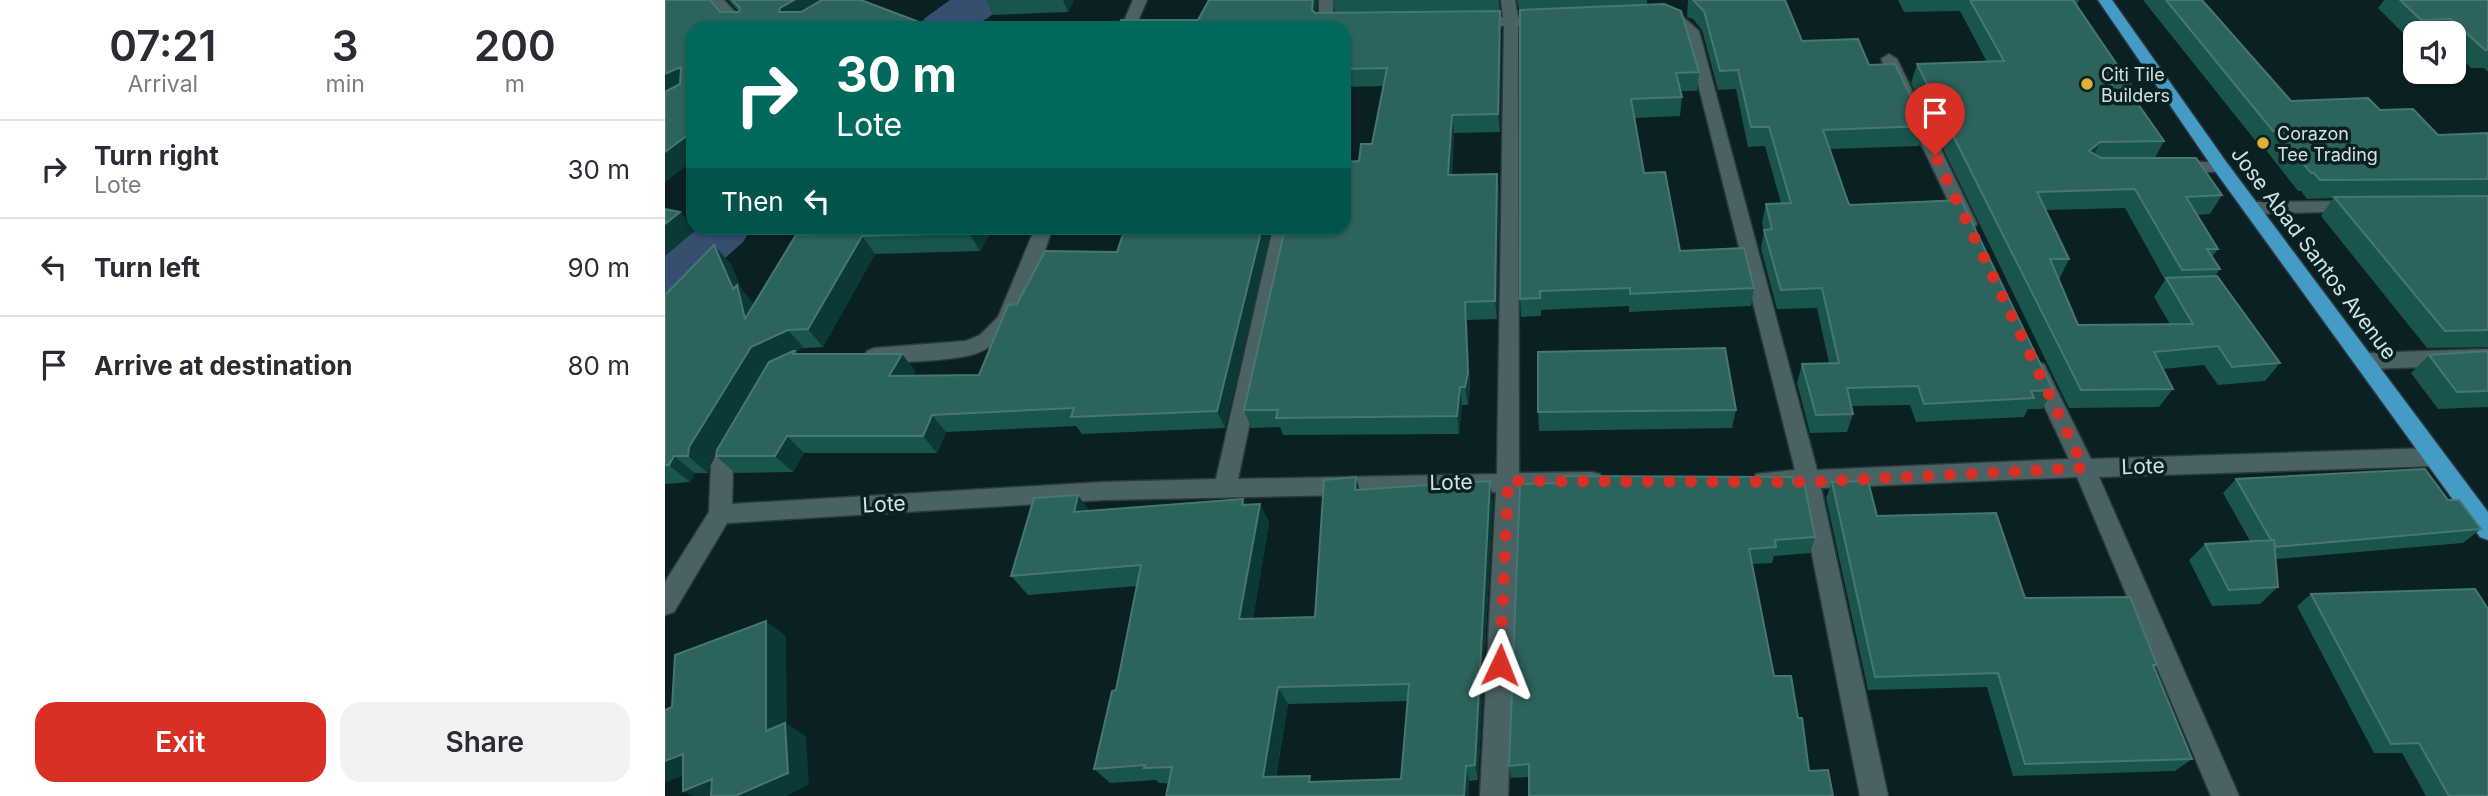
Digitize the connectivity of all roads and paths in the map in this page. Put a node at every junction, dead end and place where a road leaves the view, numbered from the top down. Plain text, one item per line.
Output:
1 (716, 0) edge
2 (1140, 0) edge
3 (1327, 0) edge
4 (1508, 0) edge
5 (2105, 0) edge
6 (1636, 18) edge
7 (1567, 20) edge
8 (736, 21) edge
9 (1131, 21) edge
10 (1331, 21) edge
11 (1459, 22) edge
12 (1511, 22) junction
13 (1889, 59) dead end
14 (2158, 167) edge
15 (2221, 167) junction
16 (2377, 206) edge
17 (2253, 208) junction
18 (1041, 235) edge
19 (1280, 235) edge
20 (1977, 245) edge
21 (2031, 356) edge
22 (853, 357) edge
23 (2488, 357) edge
24 (2366, 361) junction
25 (745, 423) edge
26 (2434, 457) junction
27 (2084, 468) junction
28 (1508, 481) junction
29 (1617, 481) edge
30 (1740, 481) edge
31 (1809, 482) junction
32 (1225, 487) junction
33 (719, 514) junction
34 (2488, 530) edge
35 (665, 604) edge
36 (1494, 796) edge
37 (1874, 796) edge
38 (2225, 796) edge

1 - 8 street
2 - 9 street
3 - 10 street
4 - 12 street
5 - 15 highway, Jose Abad Santos Avenue
6 - 31 street
7 - 12 street
11 - 12 street
12 - 28 street
13 - 20 street
14 - 15 street
15 - 17 highway, Jose Abad Santos Avenue
16 - 17 street
17 - 24 highway, Jose Abad Santos Avenue
18 - 22 street
19 - 32 street
21 - 27 street
23 - 24 street
24 - 26 highway, Jose Abad Santos Avenue
25 - 33 street
26 - 27 street, Lote
26 - 34 highway, Jose Abad Santos Avenue
27 - 31 street, Lote
27 - 38 street
28 - 29 street, Lote
28 - 32 street, Lote
28 - 36 street
30 - 31 street, Lote
31 - 37 street
32 - 33 street, Lote
33 - 35 street

